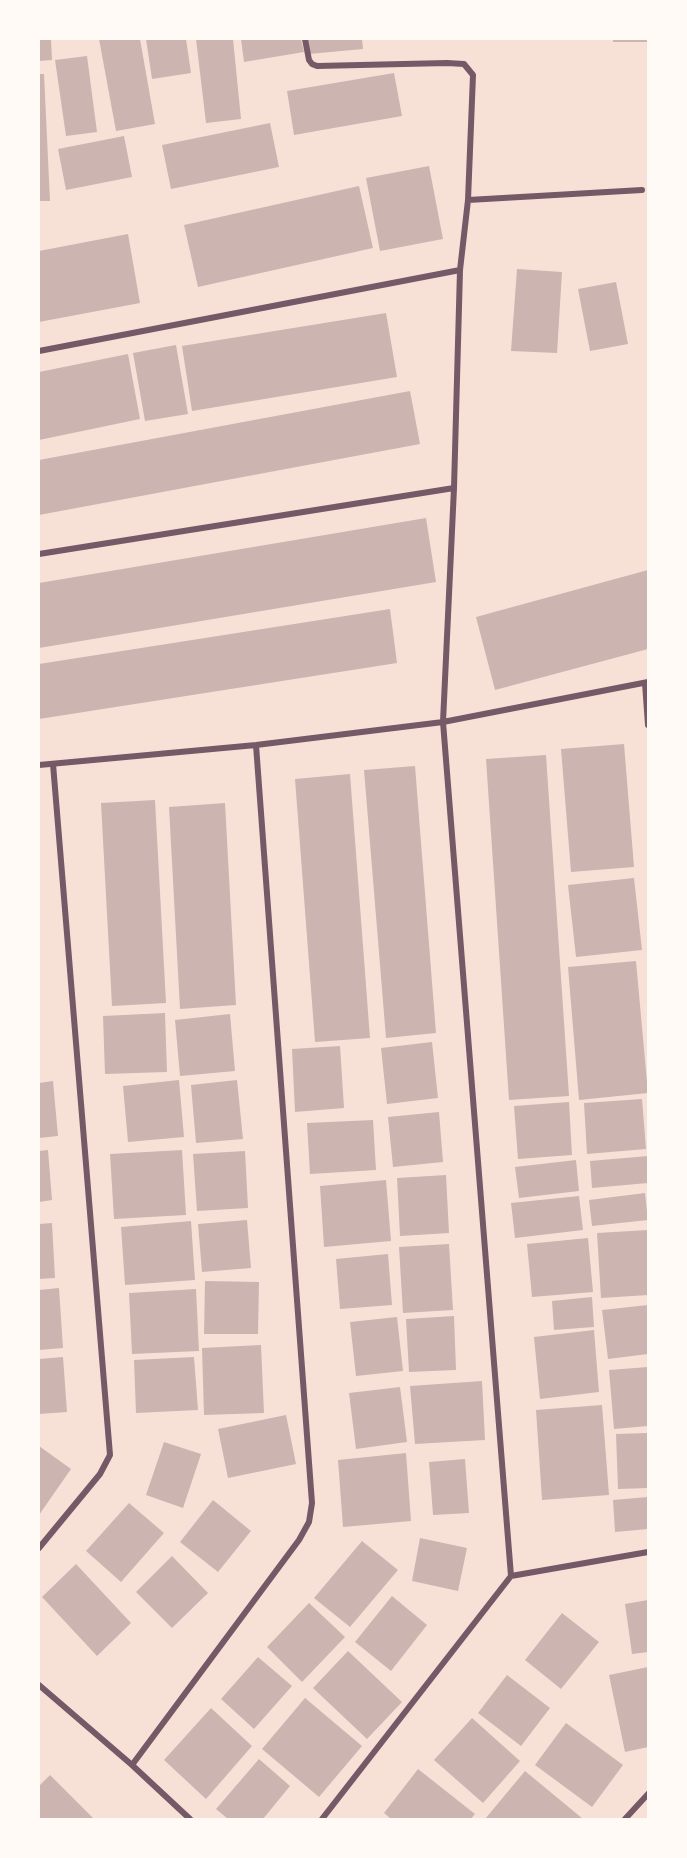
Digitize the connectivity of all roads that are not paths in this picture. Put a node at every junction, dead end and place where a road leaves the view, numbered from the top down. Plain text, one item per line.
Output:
1 (305, 39) edge
2 (642, 190) dead end
3 (468, 200) junction
4 (460, 270) junction
5 (39, 351) edge
6 (454, 488) junction
7 (39, 554) edge
8 (646, 683) edge
9 (443, 722) junction
10 (648, 725) edge
11 (256, 745) junction
12 (53, 764) junction
13 (39, 765) edge
14 (39, 1548) edge
15 (648, 1552) edge
16 (511, 1576) junction
17 (39, 1685) edge
18 (132, 1765) junction
19 (648, 1794) edge
20 (190, 1819) edge
21 (322, 1819) edge
22 (625, 1819) edge

1 - 3 street
2 - 3 street
3 - 4 street
4 - 5 street
4 - 6 street
6 - 7 street
6 - 9 street
8 - 9 street
8 - 10 street
9 - 11 street
9 - 16 street
11 - 12 street
11 - 18 street
12 - 13 street
12 - 14 street
15 - 16 street
16 - 21 street
17 - 18 street
18 - 20 street
19 - 22 street

